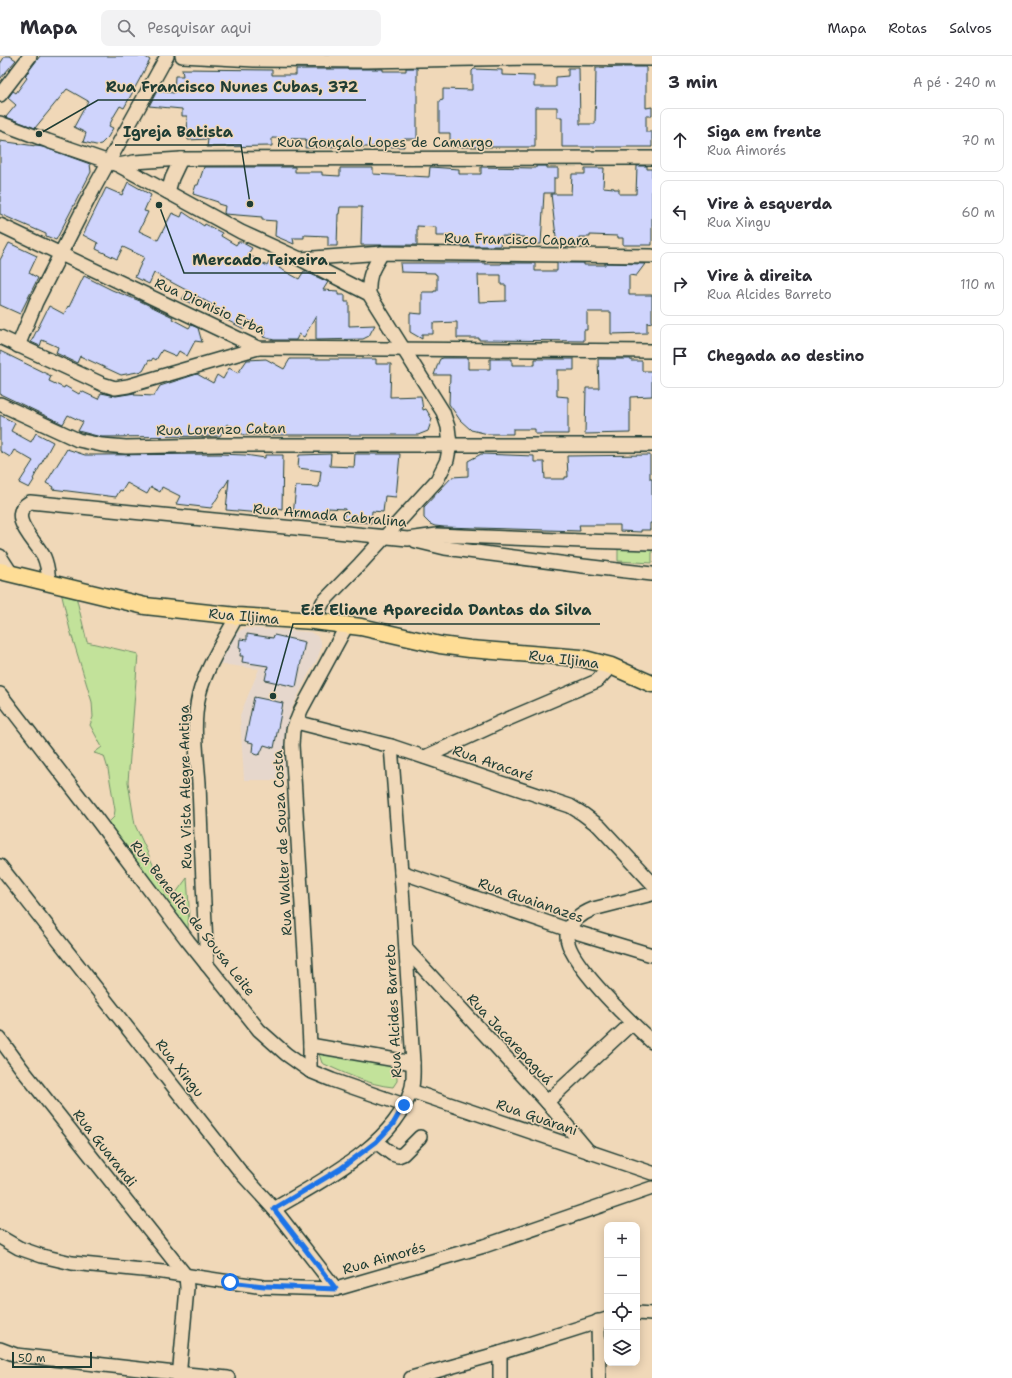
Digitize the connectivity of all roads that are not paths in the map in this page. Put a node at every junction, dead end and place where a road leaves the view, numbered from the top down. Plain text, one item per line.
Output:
1 (30, 56) edge
2 (167, 56) edge
3 (182, 56) edge
4 (620, 58) edge
5 (652, 59) edge
6 (0, 95) edge
7 (0, 123) edge
8 (652, 158) edge
9 (181, 159) junction
10 (113, 163) junction
11 (168, 192) junction
12 (0, 225) edge
13 (382, 253) junction
14 (61, 254) junction
15 (652, 256) edge
16 (300, 259) junction
17 (369, 294) junction
18 (0, 337) edge
19 (18, 346) junction
20 (258, 348) junction
21 (402, 349) junction
22 (652, 351) edge
23 (0, 404) edge
24 (450, 444) junction
25 (652, 445) edge
26 (384, 537) junction
27 (408, 539) junction
28 (652, 543) edge
29 (0, 556) edge
30 (5, 572) edge
31 (652, 574) edge
32 (49, 582) junction
33 (237, 616) junction
34 (314, 621) junction
35 (347, 625) junction
36 (611, 666) junction
37 (652, 684) edge
38 (0, 694) edge
39 (296, 722) junction
40 (391, 746) junction
41 (425, 757) junction
42 (0, 866) edge
43 (401, 872) junction
44 (652, 883) edge
45 (652, 894) edge
46 (568, 930) junction
47 (406, 949) junction
48 (652, 955) edge
49 (207, 965) junction
50 (632, 1023) junction
51 (0, 1039) edge
52 (652, 1042) edge
53 (310, 1045) junction
54 (414, 1063) junction
55 (310, 1071) junction
56 (411, 1090) junction
57 (547, 1102) junction
58 (404, 1105) junction
59 (420, 1137) dead end
60 (376, 1142) junction
61 (589, 1152) junction
62 (652, 1173) edge
63 (652, 1188) edge
64 (274, 1209) junction
65 (0, 1237) edge
66 (186, 1276) junction
67 (336, 1289) junction
68 (640, 1314) edge
69 (652, 1314) edge
70 (603, 1320) edge
71 (0, 1349) edge
72 (500, 1353) junction
73 (179, 1376) edge
74 (228, 1378) edge
75 (411, 1378) edge
76 (500, 1378) edge
77 (599, 1378) edge

1 - 6 street
2 - 10 street
3 - 4 street
4 - 5 street
7 - 10 street
8 - 9 street, Rua Gonçalo Lopes de Camargo
9 - 10 street, Rua Gonçalo Lopes de Camargo
9 - 11 street
10 - 11 street
10 - 14 street
11 - 16 street
12 - 14 street, Rua Dionisio Erba
13 - 15 street, Rua Francisco Capara
13 - 16 street, Rua Francisco Capara
13 - 17 street
14 - 19 street
14 - 20 street, Rua Dionisio Erba
16 - 17 street
17 - 21 street
18 - 19 street
19 - 20 street
20 - 21 street, Rua Dionisio Erba
21 - 22 street, Rua Dionisio Erba
21 - 24 street
23 - 24 street, Rua Lorenzo Catan
24 - 25 street, Rua Lorenzo Catan
24 - 26 street
26 - 27 street, Rua Armada Cabralina
26 - 32 street, Rua Armada Cabralina
26 - 34 street
27 - 28 street, Rua Armada Cabralina
27 - 31 street
29 - 30 street
30 - 32 main road, Rua Iljima
32 - 33 main road, Rua Iljima
33 - 34 main road, Rua Iljima
33 - 49 street, Rua Vista Alegre Antiga
34 - 35 main road, Rua Iljima
35 - 36 main road, Rua Iljima
35 - 39 street, Rua Walter de Souza Costa
36 - 37 main road, Rua Iljima
36 - 41 street
38 - 49 street, Rua Benedito de Sousa Leite
39 - 40 street, Rua Aracaré
39 - 53 street, Rua Walter de Souza Costa
40 - 41 street, Rua Aracaré
40 - 43 street, Rua Alcides Barreto
41 - 44 street, Rua Aracaré
42 - 64 street, Rua Xingu
43 - 46 street, Rua Guaianazes
43 - 47 street, Rua Alcides Barreto
45 - 46 street
46 - 48 street, Rua Guaianazes
46 - 50 street
47 - 54 street, Rua Alcides Barreto
47 - 57 street, Rua Jacarepaguá
49 - 55 street, Rua Benedito de Sousa Leite
50 - 52 street
50 - 57 street
51 - 66 street, Rua Guarandi
53 - 54 street
53 - 55 street, Rua Walter de Souza Costa
54 - 56 street, Rua Alcides Barreto
55 - 58 street, Rua Benedito de Sousa Leite
56 - 58 street, Rua Alcides Barreto
56 - 61 street, Rua Guarani
57 - 61 street, Rua Jacarepaguá
58 - 60 street, Rua Alcides Barreto
59 - 60 street
60 - 64 street, Rua Alcides Barreto
61 - 62 street, Rua Guarani
63 - 67 street, Rua Aimorés
64 - 67 street, Rua Xingu
65 - 66 street, Rua Aimorés
66 - 67 street, Rua Aimorés
66 - 73 street
68 - 69 street
70 - 72 street
70 - 77 street
71 - 73 street
72 - 75 street
72 - 76 street
73 - 74 street

